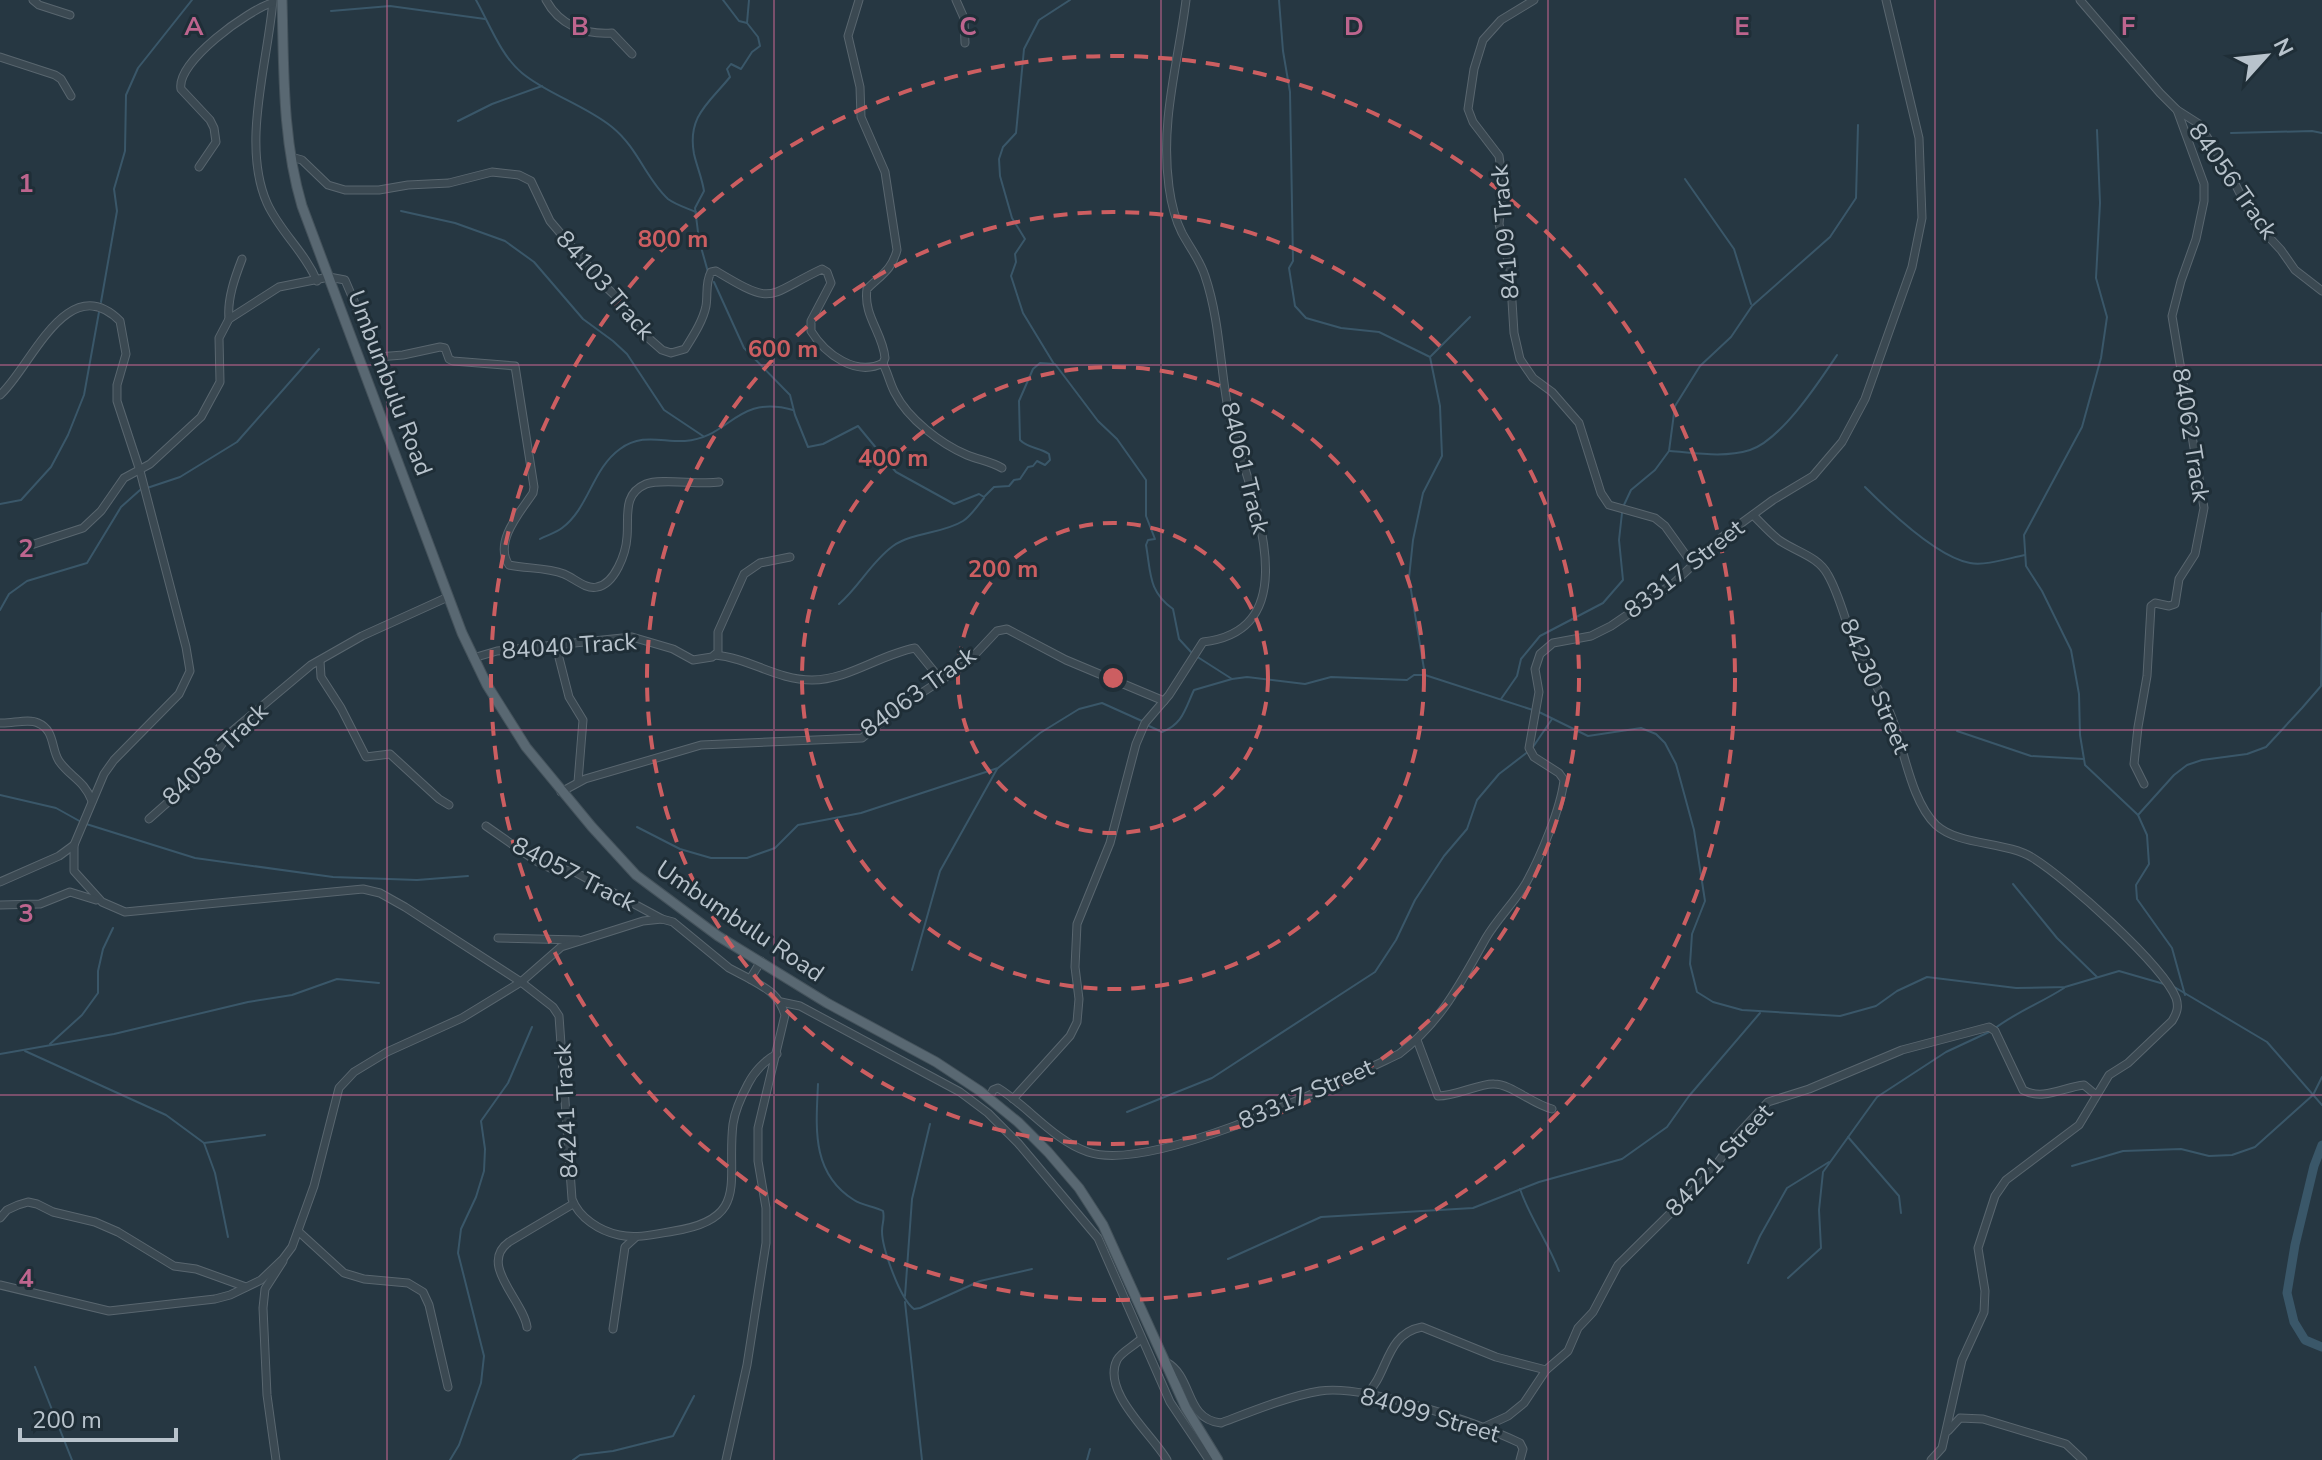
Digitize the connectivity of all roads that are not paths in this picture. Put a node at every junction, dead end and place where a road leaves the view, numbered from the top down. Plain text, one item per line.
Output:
1 (33, 0) edge
2 (546, 0) edge
3 (859, 0) edge
4 (956, 0) edge
5 (1186, 0) edge
6 (1534, 0) edge
7 (1886, 0) edge
8 (2080, 0) edge
9 (276, 1) edge
10 (70, 15) dead end
11 (965, 43) dead end
12 (632, 54) dead end
13 (0, 57) edge
14 (71, 96) dead end
15 (2177, 110) junction
16 (291, 157) junction
17 (199, 167) dead end
18 (242, 259) dead end
19 (329, 277) junction
20 (317, 281) junction
21 (2322, 291) edge
22 (229, 319) junction
23 (883, 364) junction
24 (0, 395) edge
25 (1002, 468) dead end
26 (140, 471) junction
27 (719, 482) dead end
28 (1753, 515) junction
29 (28, 546) dead end
30 (790, 557) dead end
31 (1693, 565) junction
32 (448, 597) junction
33 (556, 646) junction
34 (715, 655) junction
35 (473, 658) junction
36 (320, 661) junction
37 (941, 680) junction
38 (1164, 701) junction
39 (0, 723) edge
40 (578, 782) junction
41 (2144, 784) dead end
42 (561, 792) junction
43 (92, 801) junction
44 (449, 805) dead end
45 (149, 819) dead end
46 (486, 826) dead end
47 (74, 845) junction
48 (0, 882) edge
49 (102, 902) junction
50 (0, 905) edge
51 (662, 919) junction
52 (498, 938) dead end
53 (585, 940) junction
54 (761, 961) junction
55 (750, 979) junction
56 (521, 982) junction
57 (781, 1002) junction
58 (1417, 1040) junction
59 (777, 1054) junction
60 (2096, 1095) junction
61 (1013, 1099) junction
62 (992, 1101) junction
63 (1552, 1109) dead end
64 (988, 1113) junction
65 (573, 1204) junction
66 (0, 1218) edge
67 (298, 1231) junction
68 (638, 1236) junction
69 (1102, 1236) junction
70 (283, 1259) junction
71 (0, 1285) edge
72 (246, 1287) junction
73 (527, 1327) dead end
74 (613, 1329) dead end
75 (1141, 1339) junction
76 (1166, 1362) junction
77 (1546, 1370) junction
78 (448, 1387) dead end
79 (1366, 1395) junction
80 (1482, 1428) junction
81 (1945, 1436) junction
82 (276, 1460) edge
83 (726, 1460) edge
84 (1167, 1460) edge
85 (1209, 1460) edge
86 (1218, 1460) edge
87 (1520, 1460) edge
88 (1931, 1460) edge
89 (2083, 1460) edge

1 - 10 street
2 - 12 street
3 - 23 street
4 - 11 street
5 - 38 street, 84061 Track
6 - 31 street, 84109 Track
7 - 28 street, 83317 Street
8 - 15 street, 84056 Track
9 - 16 main road, Umbumbulu Road
9 - 17 street
9 - 20 street
13 - 14 street
15 - 21 street, 84056 Track
15 - 41 street, 84062 Track
16 - 19 main road, Umbumbulu Road
16 - 23 street, 84103 Track
18 - 22 street
19 - 20 street
19 - 27 street
19 - 32 main road, Umbumbulu Road
20 - 22 street
22 - 26 street
23 - 25 street
24 - 26 street
26 - 29 street
26 - 43 street
28 - 31 street, 83317 Street
28 - 60 street, 84230 Street
30 - 34 street
31 - 58 street, 83317 Street
32 - 35 main road, Umbumbulu Road
32 - 36 street, 84058 Track
33 - 34 street, 84040 Track
33 - 35 street, 84040 Track
33 - 40 street
34 - 37 street, 84040 Track
35 - 42 main road, Umbumbulu Road
36 - 44 street
36 - 45 street, 84058 Track
37 - 38 street, 84063 Track
37 - 40 street, 84063 Track
38 - 61 street, 84061 Track
39 - 43 street
40 - 42 street, 84063 Track
42 - 54 main road, Umbumbulu Road
43 - 47 street
46 - 51 street, 84057 Track
47 - 48 street
47 - 49 street
49 - 50 street, 84241 Track
49 - 56 street, 84241 Track
51 - 53 street
51 - 55 street, 84057 Track
52 - 53 street
53 - 56 street
54 - 55 street
54 - 62 main road, Umbumbulu Road
55 - 57 street, 84057 Track
56 - 65 street, 84241 Track
56 - 67 street
57 - 59 street
57 - 64 street, 84057 Track
58 - 61 street, 83317 Street
58 - 63 street
59 - 68 street, 84241 Track
59 - 83 street
60 - 77 street, 84221 Street
60 - 81 street
61 - 62 street
62 - 64 street
62 - 69 main road, Umbumbulu Road
64 - 69 street, 84057 Track
65 - 68 street, 84241 Track
65 - 73 street
66 - 72 street
67 - 70 street
67 - 78 street
68 - 74 street
69 - 75 street, 84057 Track
69 - 76 main road, Umbumbulu Road
70 - 72 street
70 - 82 street
71 - 72 street
75 - 84 street
75 - 85 street, 84057 Track
76 - 79 street, 84099 Street
76 - 86 main road, Umbumbulu Road
77 - 79 street
77 - 80 street, 84221 Street
79 - 80 street, 84099 Street
80 - 87 street, 84099 Street
81 - 88 street
81 - 89 street

